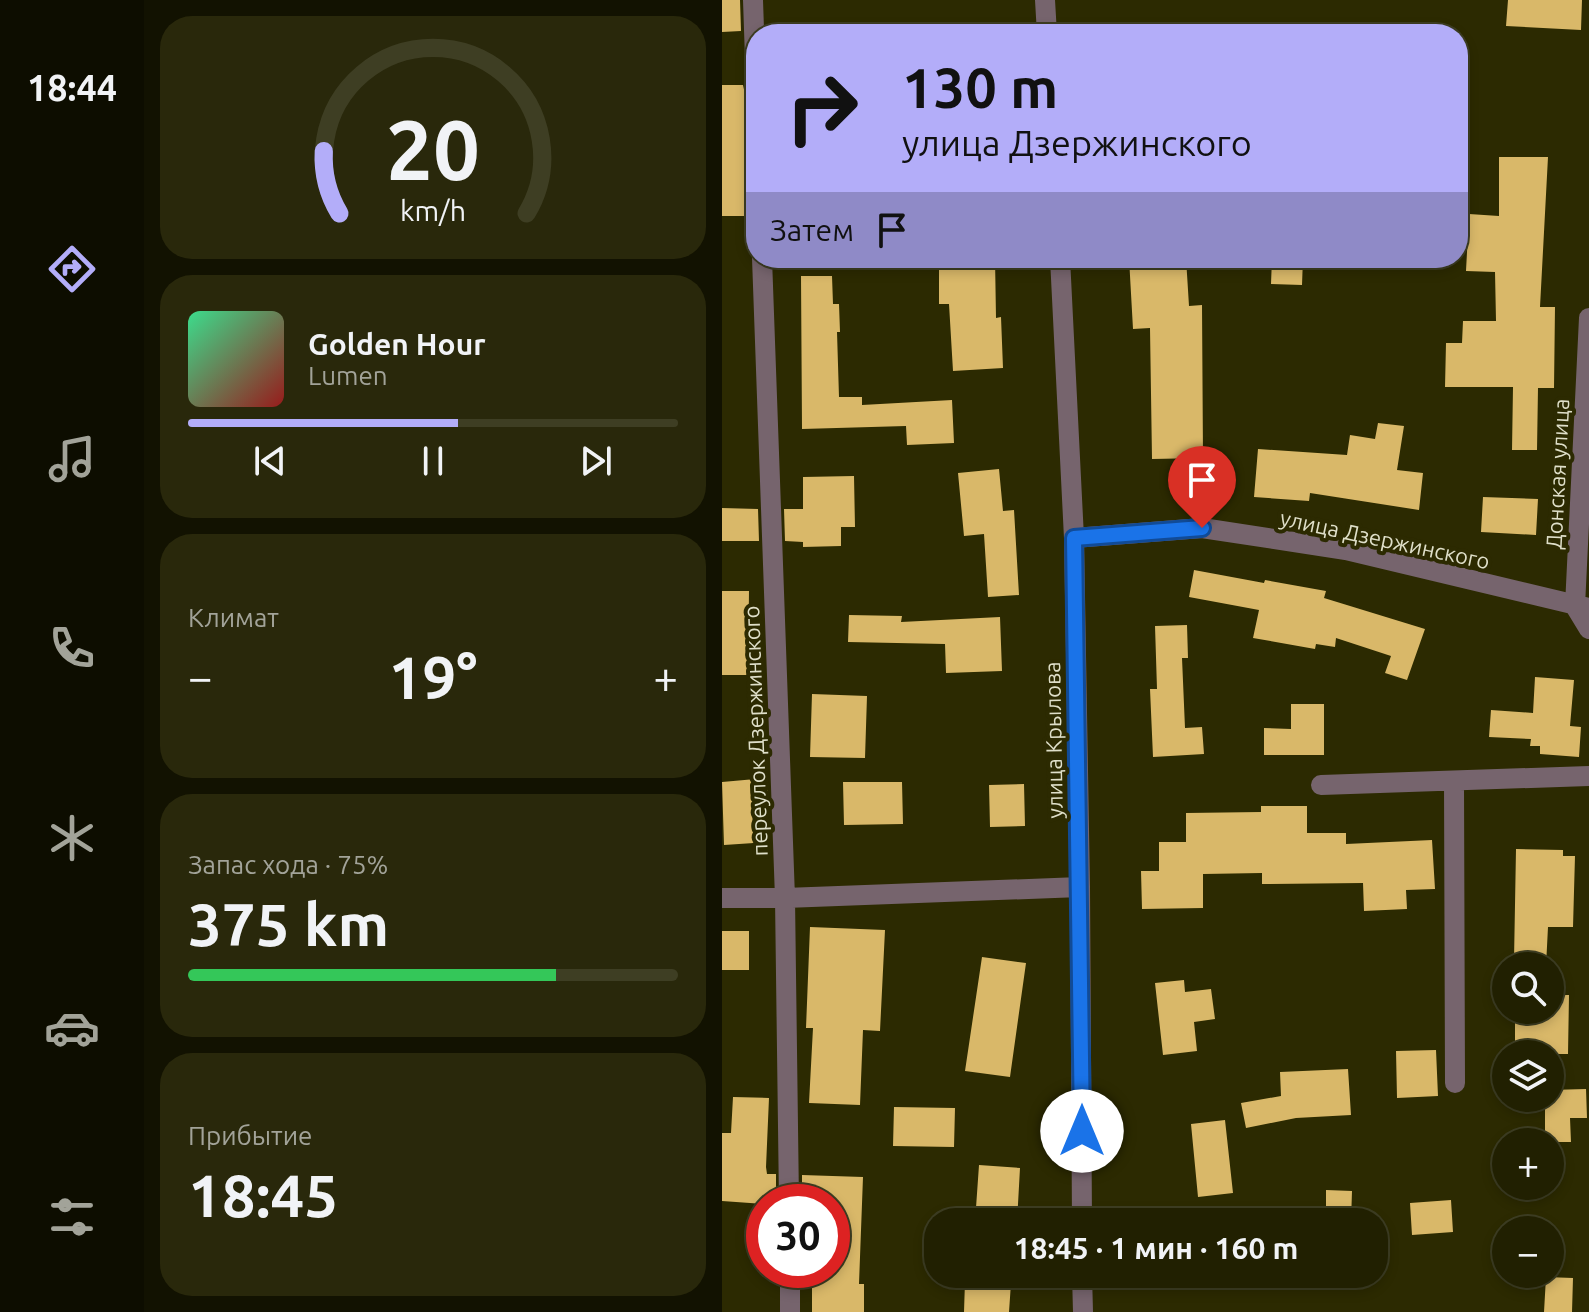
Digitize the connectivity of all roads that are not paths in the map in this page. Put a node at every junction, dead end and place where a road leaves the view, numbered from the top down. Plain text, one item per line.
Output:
1 (753, 0) edge
2 (1045, 0) edge
3 (754, 24) edge
4 (1046, 24) edge
5 (762, 268) edge
6 (1060, 268) edge
7 (1589, 318) edge
8 (1074, 538) junction
9 (1582, 607) edge
10 (1589, 629) edge
11 (1589, 776) edge
12 (1454, 782) junction
13 (1321, 785) dead end
14 (1080, 887) junction
15 (722, 898) edge
16 (785, 898) junction
17 (1455, 1083) dead end
18 (789, 1184) edge
19 (1082, 1208) edge
20 (790, 1288) edge
21 (1082, 1288) edge
22 (790, 1312) edge
23 (1083, 1312) edge

1 - 3 street
2 - 4 street
5 - 16 street, переулок Дзержинского
6 - 8 street, улица Крылова
7 - 9 street, Донская улица
8 - 9 street, улица Дзержинского
8 - 14 street, улица Крылова
9 - 10 street
11 - 12 street
12 - 13 street
12 - 17 street
14 - 16 street
14 - 19 street, улица Крылова
15 - 16 street
16 - 18 street, переулок Дзержинского
20 - 22 street
21 - 23 street

